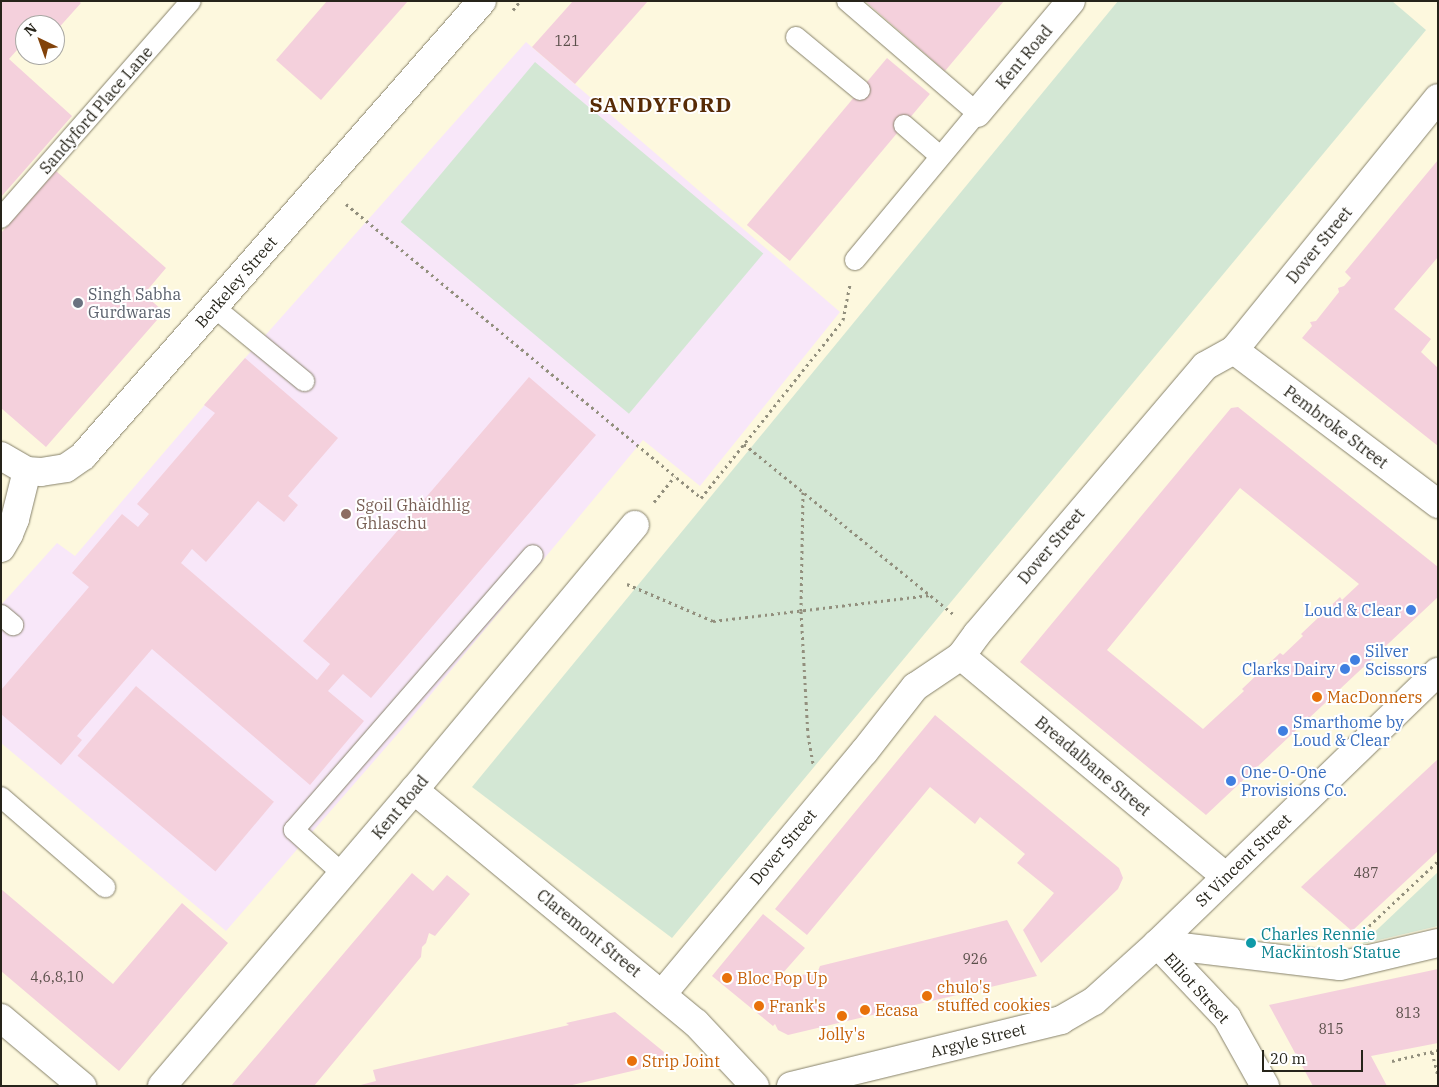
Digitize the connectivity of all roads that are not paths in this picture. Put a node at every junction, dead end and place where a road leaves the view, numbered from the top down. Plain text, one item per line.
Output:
1 (191, 1) edge
2 (482, 1) edge
3 (847, 1) edge
4 (1070, 1) edge
5 (796, 38) dead end
6 (860, 90) dead end
7 (1438, 98) edge
8 (977, 113) junction
9 (904, 126) dead end
10 (940, 156) junction
11 (1, 218) edge
12 (855, 260) road end
13 (214, 307) junction
14 (1234, 350) junction
15 (304, 381) dead end
16 (1, 456) edge
17 (26, 471) junction
18 (1438, 504) edge
19 (635, 525) dead end
20 (1, 548) edge
21 (532, 555) dead end
22 (961, 656) junction
23 (1438, 672) edge
24 (414, 790) junction
25 (1, 797) edge
26 (343, 874) junction
27 (1225, 876) junction
28 (105, 887) dead end
29 (1438, 943) edge
30 (1157, 944) junction
31 (662, 993) junction
32 (1, 1018) edge
33 (82, 1086) edge
34 (162, 1086) edge
35 (755, 1086) edge
36 (791, 1086) edge
37 (1266, 1086) edge

1 - 11 lane, Sandyford Place Lane
2 - 13 street, Berkeley Street
3 - 8 lane
4 - 8 street, Kent Road
5 - 6 lane
7 - 14 street, Dover Street
8 - 10 lane
9 - 10 lane
10 - 12 lane
13 - 15 lane
13 - 17 street, Berkeley Street
14 - 18 street, Pembroke Street
14 - 22 street, Dover Street
16 - 17 street
17 - 20 street
19 - 24 street, Kent Road
21 - 26 lane
22 - 27 street, Breadalbane Street
22 - 31 street, Dover Street
23 - 27 street, St Vincent Street
24 - 26 street, Kent Road
24 - 31 street, Claremont Street
25 - 28 lane
26 - 34 street, Kent Road
27 - 30 street, St Vincent Street
29 - 30 street
30 - 36 street, Argyle Street
30 - 37 street, Elliot Street
31 - 35 street, Claremont Street
32 - 33 street

